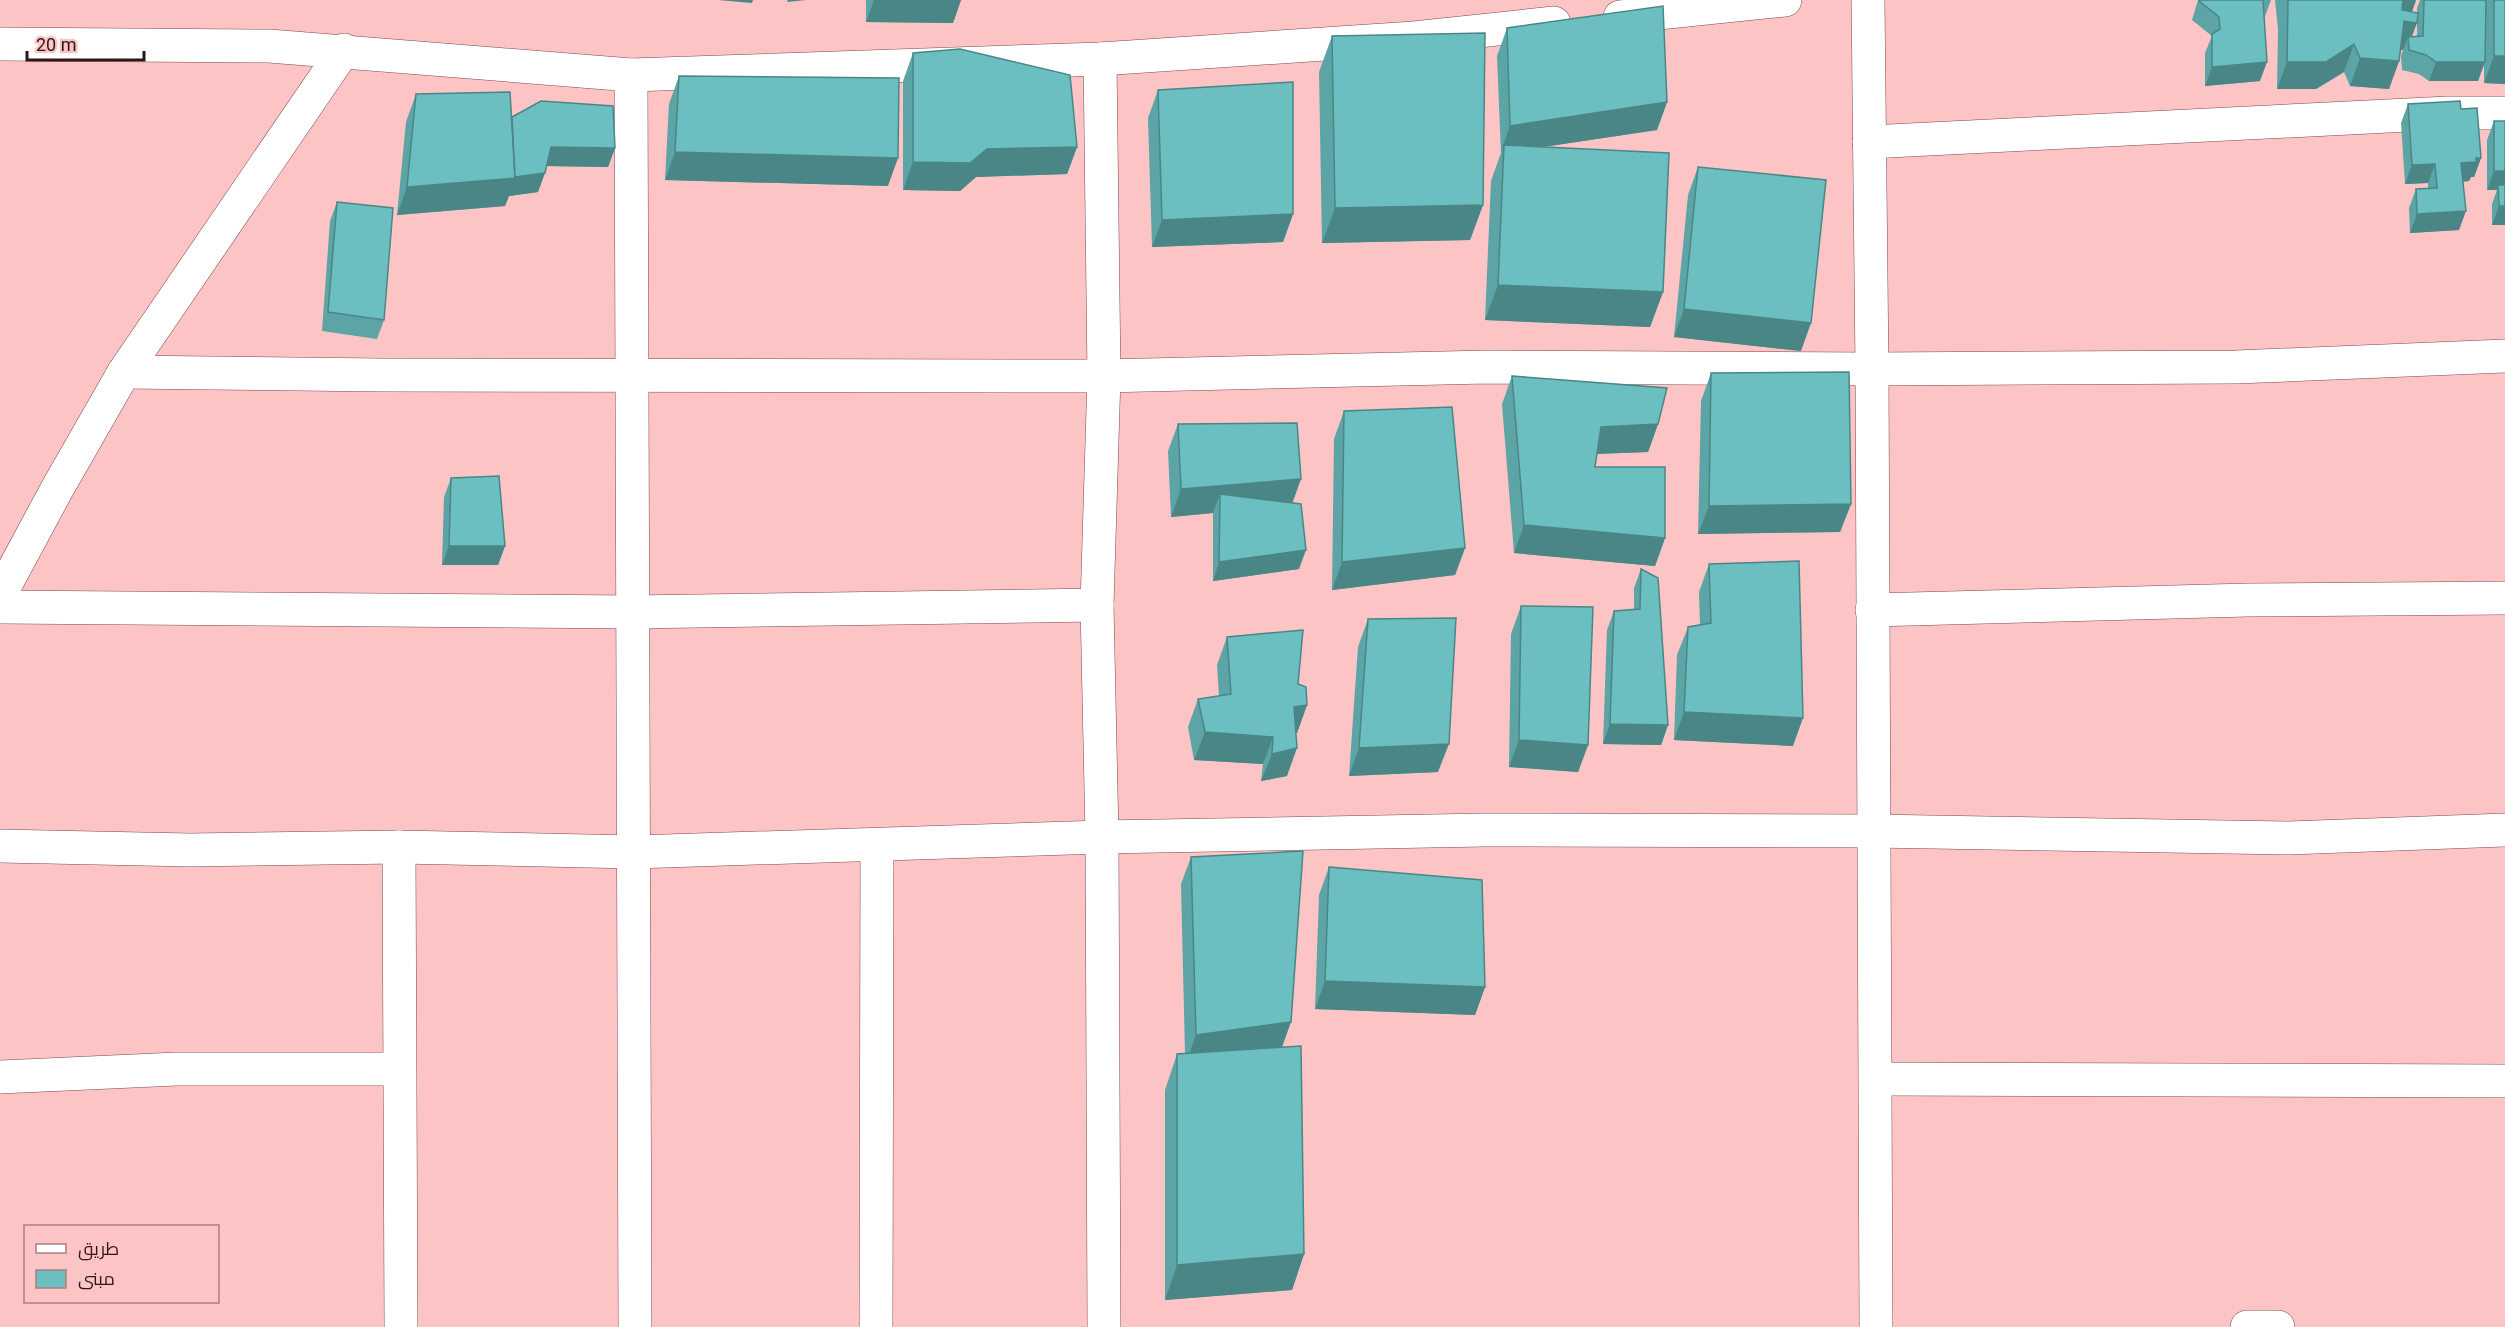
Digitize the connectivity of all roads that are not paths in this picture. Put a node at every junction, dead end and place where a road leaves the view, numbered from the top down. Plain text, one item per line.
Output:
1 (1785, 0) edge
2 (1868, 0) edge
3 (0, 44) edge
4 (344, 50) junction
5 (1100, 59) junction
6 (632, 75) junction
7 (2505, 113) edge
8 (1869, 142) junction
9 (2505, 356) edge
10 (1872, 369) junction
11 (124, 372) junction
12 (633, 373) junction
13 (1104, 376) junction
14 (0, 595) edge
15 (2505, 598) edge
16 (1097, 605) junction
17 (0, 607) edge
18 (1872, 609) junction
19 (633, 612) junction
20 (2505, 830) edge
21 (1872, 831) junction
22 (1102, 837) junction
23 (877, 845) junction
24 (0, 846) edge
25 (399, 847) junction
26 (634, 852) junction
27 (398, 1069) junction
28 (0, 1077) edge
29 (1877, 1078) junction
30 (2505, 1081) edge
31 (401, 1327) edge
32 (635, 1327) edge
33 (876, 1327) edge
34 (1104, 1327) edge
35 (1876, 1327) edge
36 (2247, 1327) edge
37 (2278, 1327) edge

1 - 5 street
2 - 8 street
3 - 4 street
4 - 6 street
4 - 11 street
5 - 6 street
5 - 13 street
6 - 12 street
7 - 8 street
8 - 10 street
9 - 10 street
10 - 13 street
10 - 18 street
11 - 12 street
11 - 14 street
12 - 13 street
12 - 19 street
13 - 16 street
15 - 18 street
16 - 19 street
16 - 22 street
17 - 19 street
18 - 21 street
19 - 26 street
20 - 21 street
21 - 22 street
21 - 29 street
22 - 23 street
22 - 34 street
23 - 26 street
23 - 33 street
24 - 25 street
25 - 26 street
25 - 27 street
26 - 32 street
27 - 28 street
27 - 31 street
29 - 30 street
29 - 35 street
36 - 37 street

